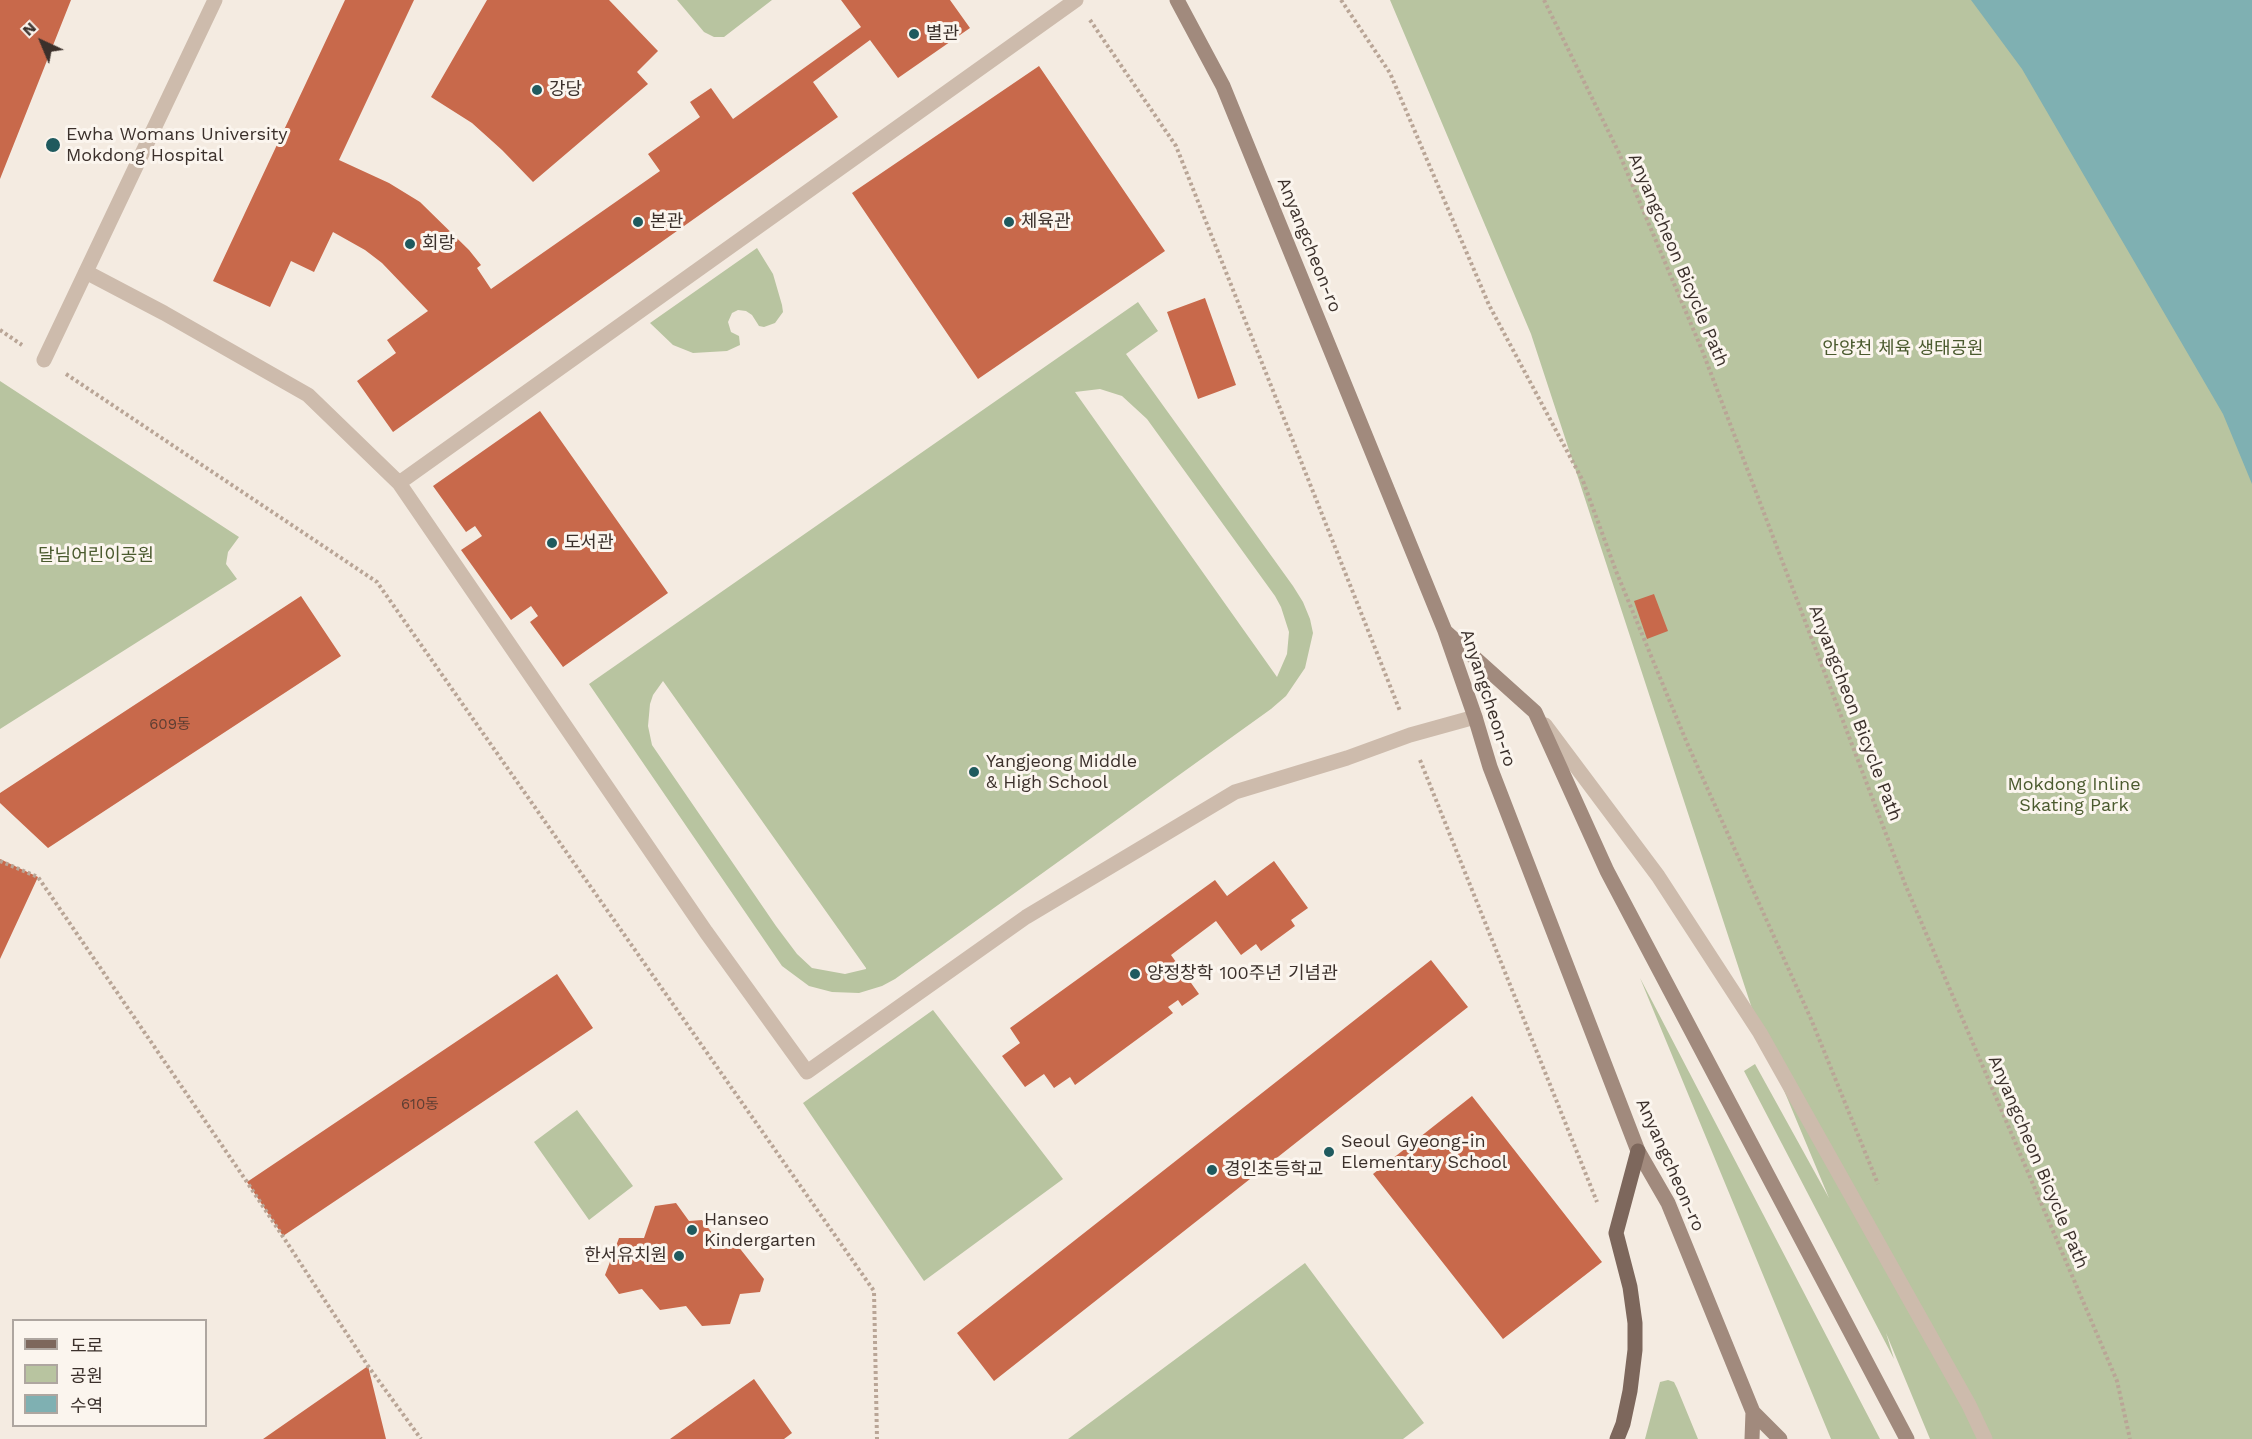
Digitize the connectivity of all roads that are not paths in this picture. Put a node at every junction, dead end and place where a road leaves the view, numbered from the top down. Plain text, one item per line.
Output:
1 (215, 0) edge
2 (1076, 0) edge
3 (1177, 0) edge
4 (86, 272) junction
5 (44, 360) road end
6 (399, 483) junction
7 (1446, 631) junction
8 (1535, 712) junction
9 (1475, 717) junction
10 (1638, 1151) junction
11 (1753, 1412) junction
12 (1617, 1439) edge
13 (1752, 1439) edge
14 (1780, 1439) edge
15 (1907, 1439) edge
16 (1985, 1439) edge

1 - 4 street
2 - 6 street
3 - 7 main road, Anyangcheon-ro
4 - 5 street
4 - 6 street
6 - 9 street
7 - 8 main road
7 - 9 main road, Anyangcheon-ro
8 - 15 main road
8 - 16 street
9 - 10 main road, Anyangcheon-ro
10 - 11 main road, Anyangcheon-ro
10 - 12 main road
11 - 13 main road, Anyangcheon-ro
11 - 14 main road, Anyangcheon-ro

